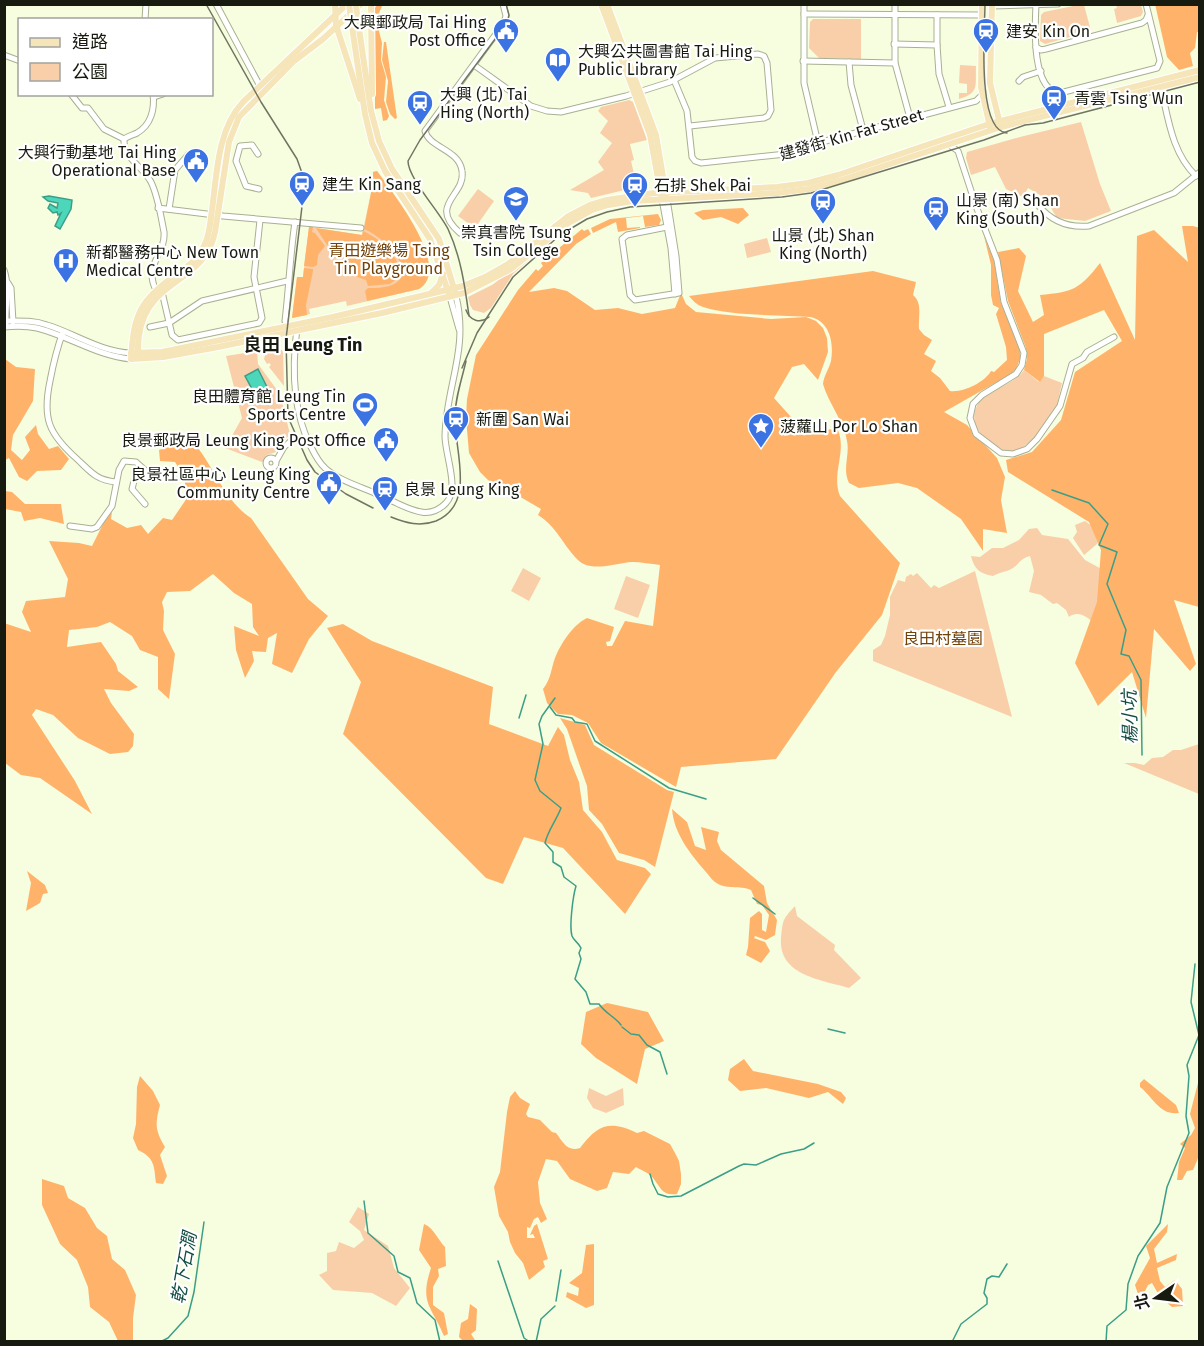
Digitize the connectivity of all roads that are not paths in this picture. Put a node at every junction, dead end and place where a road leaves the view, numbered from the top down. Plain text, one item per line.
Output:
1 (216, 4) edge
2 (335, 4) edge
3 (348, 4) edge
4 (372, 4) edge
5 (503, 4) edge
6 (616, 4) edge
7 (804, 4) edge
8 (895, 4) edge
9 (982, 4) edge
10 (1058, 4) edge
11 (1146, 4) edge
12 (992, 5) edge
13 (1036, 5) edge
14 (605, 7) edge
15 (356, 10) edge
16 (1148, 13) junction
17 (335, 14) junction
18 (804, 14) junction
19 (895, 14) junction
20 (937, 15) junction
21 (982, 15) junction
22 (336, 25) junction
23 (894, 44) junction
24 (937, 45) junction
25 (1036, 47) junction
26 (803, 61) junction
27 (849, 62) junction
28 (895, 63) junction
29 (474, 65) junction
30 (1200, 70) edge
31 (1041, 71) junction
32 (1200, 76) edge
33 (674, 80) junction
34 (1019, 81) dead end
35 (1160, 83) junction
36 (262, 89) junction
37 (637, 92) junction
38 (982, 95) junction
39 (72, 96) edge
40 (153, 96) edge
41 (949, 107) junction
42 (986, 112) junction
43 (368, 113) junction
44 (910, 118) junction
45 (1000, 124) junction
46 (690, 126) junction
47 (990, 127) junction
48 (976, 128) junction
49 (863, 130) junction
50 (124, 139) junction
51 (962, 139) junction
52 (818, 143) junction
53 (947, 144) junction
54 (958, 151) junction
55 (258, 154) dead end
56 (188, 155) dead end
57 (1198, 174) edge
58 (663, 175) junction
59 (259, 189) dead end
60 (685, 191) junction
61 (664, 196) junction
62 (1038, 205) dead end
63 (158, 208) junction
64 (169, 209) junction
65 (215, 214) junction
66 (260, 220) junction
67 (295, 222) junction
68 (667, 227) junction
69 (361, 228) dead end
70 (460, 233) dead end
71 (4, 270) edge
72 (443, 274) junction
73 (451, 275) junction
74 (287, 281) junction
75 (468, 285) junction
76 (255, 288) junction
77 (159, 291) junction
78 (452, 293) junction
79 (677, 294) junction
80 (429, 296) junction
81 (285, 321) dead end
82 (169, 323) junction
83 (8, 324) edge
84 (150, 327) dead end
85 (297, 327) junction
86 (65, 335) junction
87 (1114, 337) dead end
88 (135, 356) junction
89 (293, 439) dead end
90 (276, 460) dead end
91 (116, 482) junction
92 (379, 495) tunnel mouth
93 (392, 501) tunnel mouth
94 (146, 504) dead end
95 (70, 526) dead end

1 - 36 street
2 - 17 main road
3 - 15 main road, bridge
3 - 17 main road
4 - 43 main road
5 - 29 street
6 - 14 street
7 - 18 street
8 - 19 street
9 - 21 main road
10 - 13 street
11 - 16 street
12 - 13 street
12 - 45 main road
13 - 25 street
14 - 37 main road
15 - 17 main road
15 - 22 main road
15 - 43 main road
16 - 25 street
16 - 31 street
17 - 22 main road
17 - 36 main road
18 - 19 street
18 - 26 street
19 - 20 street
19 - 23 street
20 - 21 street
20 - 24 street
21 - 38 main road
22 - 36 main road
22 - 43 main road
23 - 24 street
23 - 28 street
24 - 41 street
25 - 31 street
26 - 27 street
26 - 52 street
27 - 28 street
27 - 49 street
28 - 44 street
29 - 37 street
29 - 70 street
30 - 35 main road
31 - 34 street
32 - 35 main road
33 - 37 street
33 - 46 street, 建發街 Kin Fat Street
33 - 46 street
35 - 45 main road
35 - 57 street
36 - 65 main road
37 - 58 main road
37 - 61 main road
38 - 41 street, 建發街 Kin Fat Street
38 - 42 main road
39 - 50 street
40 - 50 street
41 - 44 street, 建發街 Kin Fat Street
42 - 47 main road
42 - 48 main road
43 - 72 main road
43 - 73 main road
44 - 49 street, 建發街 Kin Fat Street
45 - 47 main road
46 - 52 street, 建發街 Kin Fat Street
47 - 48 main road
47 - 51 main road
48 - 60 main road
49 - 52 street, 建發街 Kin Fat Street
50 - 63 street
51 - 53 main road
51 - 54 street
53 - 54 street
53 - 61 main road
54 - 87 street
55 - 59 street
56 - 64 street
57 - 62 street
58 - 60 main road
58 - 61 main road
60 - 61 main road
61 - 68 street
61 - 75 main road
61 - 78 main road
61 - 79 street
63 - 64 street
63 - 77 street
64 - 65 street
65 - 66 street
65 - 77 main road
66 - 67 street
66 - 76 street
67 - 69 street
67 - 74 street
68 - 79 street
68 - 79 street
71 - 83 street
72 - 78 main road
72 - 80 main road
73 - 75 main road
73 - 78 main road
74 - 76 street
74 - 81 street
75 - 78 main road
76 - 82 street
76 - 82 street
77 - 82 street
77 - 88 main road
78 - 80 main road
78 - 85 main road
78 - 93 street
80 - 85 main road
82 - 84 street
83 - 86 street
85 - 88 main road
85 - 92 street
86 - 88 street
86 - 91 street
89 - 90 street
91 - 94 street
91 - 95 street

